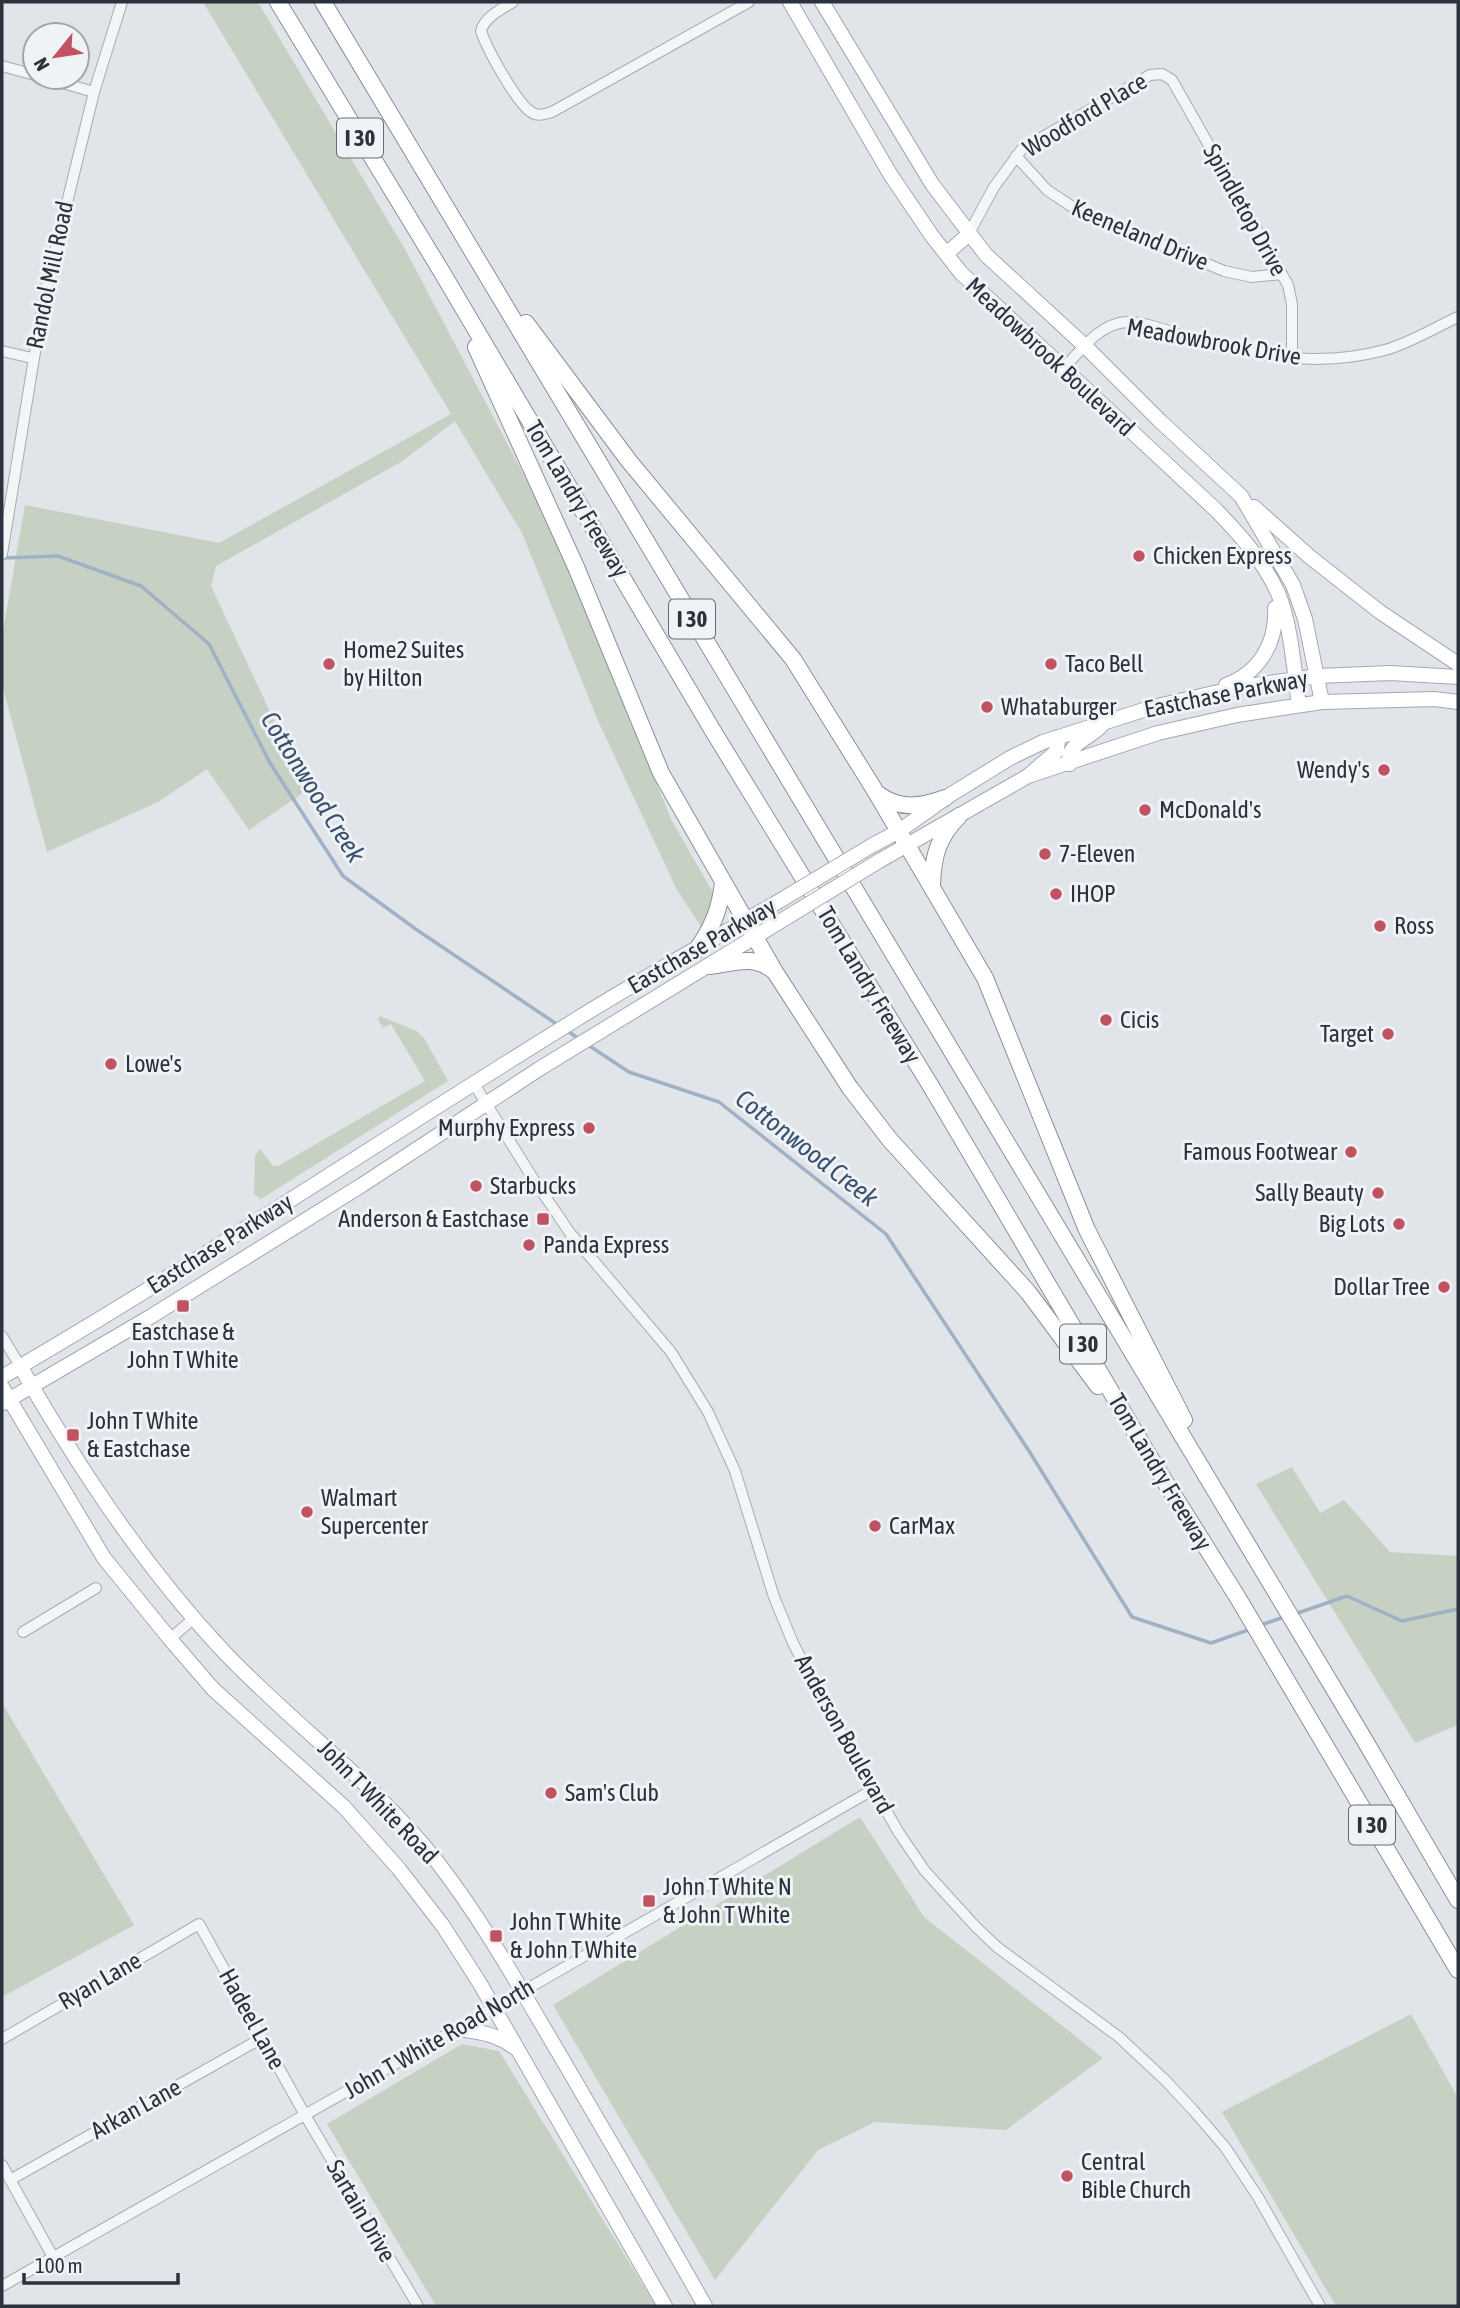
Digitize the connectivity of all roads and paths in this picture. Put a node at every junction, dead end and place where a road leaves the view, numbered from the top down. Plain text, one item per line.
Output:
1 (122, 2) edge
2 (278, 2) edge
3 (323, 2) edge
4 (513, 2) edge
5 (749, 2) edge
6 (790, 2) edge
7 (822, 2) edge
8 (2, 66) edge
9 (21, 71) edge
10 (1162, 74) joint
11 (91, 91) edge
12 (94, 92) junction
13 (1016, 156) junction
14 (968, 235) junction
15 (946, 254) junction
16 (477, 258) junction
17 (443, 274) junction
18 (1282, 274) junction
19 (1458, 317) edge
20 (1085, 346) junction
21 (2, 351) edge
22 (32, 358) junction
23 (1292, 359) junction
24 (1064, 368) junction
25 (1241, 496) junction
26 (2, 554) edge
27 (1274, 586) junction
28 (1458, 664) edge
29 (1318, 676) junction
30 (1458, 677) edge
31 (1295, 679) junction
32 (1206, 693) junction
33 (1322, 702) junction
34 (1458, 702) edge
35 (1299, 705) junction
36 (1104, 722) junction
37 (1058, 737) junction
38 (1070, 764) junction
39 (1028, 776) junction
40 (877, 793) junction
41 (945, 798) junction
42 (959, 816) junction
43 (903, 838) junction
44 (723, 882) junction
45 (932, 885) junction
46 (746, 920) junction
47 (755, 936) junction
48 (696, 951) junction
49 (710, 966) junction
50 (775, 972) junction
51 (474, 1084) junction
52 (486, 1102) junction
53 (257, 1221) junction
54 (270, 1242) junction
55 (2, 1336) edge
56 (20, 1366) junction
57 (2, 1377) edge
58 (32, 1386) junction
59 (4, 1397) edge
60 (1149, 1456) junction
61 (1261, 1567) junction
62 (96, 1588) dead end
63 (194, 1618) junction
64 (23, 1632) dead end
65 (170, 1639) junction
66 (874, 1789) junction
67 (1458, 1900) edge
68 (199, 1924) joint
69 (1458, 1970) edge
70 (523, 1992) junction
71 (494, 2008) junction
72 (458, 2029) junction
73 (262, 2038) junction
74 (2, 2039) edge
75 (518, 2050) junction
76 (305, 2115) junction
77 (2, 2165) edge
78 (10, 2180) junction
79 (53, 2258) junction
80 (2, 2286) edge
81 (418, 2306) edge
82 (665, 2306) edge
83 (705, 2306) edge
84 (1320, 2306) edge

1 - 12 street, Randol Mill Road
2 - 17 highway, Tom Landry Freeway / I 30
3 - 16 highway, Tom Landry Freeway / I 30
4 - 5 street
6 - 15 main road, Meadowbrook Boulevard
7 - 14 main road, Meadowbrook Boulevard
8 - 9 street
10 - 13 street, Woodford Place
10 - 18 street, Spindletop Drive
11 - 12 street
12 - 22 street, Randol Mill Road
13 - 14 street, Woodford Place
13 - 18 street, Keeneland Drive
14 - 15 main road
14 - 20 main road, Meadowbrook Boulevard
15 - 24 main road, Meadowbrook Boulevard
16 - 40 highway
16 - 61 highway, Tom Landry Freeway / I 30
17 - 44 highway
17 - 60 highway, Tom Landry Freeway / I 30
18 - 23 street, Spindletop Drive
19 - 23 street, Meadowbrook Drive
20 - 23 street, Meadowbrook Drive
20 - 24 street, Meadowbrook Drive
20 - 25 main road, Meadowbrook Boulevard
21 - 22 street
22 - 26 street, Randol Mill Road
24 - 27 main road, Meadowbrook Boulevard
25 - 28 main road
25 - 29 main road, Meadowbrook Boulevard
27 - 31 main road, Meadowbrook Boulevard
27 - 32 main road
29 - 30 main road, Eastchase Parkway
29 - 31 main road, Eastchase Parkway
29 - 33 main road, Meadowbrook Boulevard
31 - 32 main road, Eastchase Parkway
31 - 35 main road, Meadowbrook Boulevard
32 - 36 main road, Eastchase Parkway
33 - 34 main road, Eastchase Parkway
33 - 35 main road, Eastchase Parkway
35 - 38 main road, Eastchase Parkway
36 - 37 main road, Eastchase Parkway
36 - 38 main road
37 - 39 main road
37 - 41 main road, Eastchase Parkway
38 - 39 main road, Eastchase Parkway
39 - 42 main road, Eastchase Parkway
40 - 41 highway
40 - 43 highway
41 - 43 main road, Eastchase Parkway
42 - 43 main road, Eastchase Parkway
42 - 45 highway
43 - 45 highway
43 - 46 main road, Eastchase Parkway, bridge
43 - 47 main road, Eastchase Parkway, bridge
44 - 46 highway
44 - 48 highway
45 - 61 highway
46 - 47 highway
46 - 48 main road, Eastchase Parkway
47 - 49 main road, Eastchase Parkway
47 - 50 highway
48 - 51 main road, Eastchase Parkway
49 - 50 highway
49 - 52 main road, Eastchase Parkway
50 - 60 highway
51 - 52 street, Anderson Boulevard
51 - 53 main road, Eastchase Parkway
52 - 54 main road, Eastchase Parkway
52 - 66 street, Anderson Boulevard
53 - 54 main road
53 - 56 main road, Eastchase Parkway
54 - 58 main road, Eastchase Parkway
55 - 56 street, John T White Road
56 - 57 main road, Eastchase Parkway
56 - 58 main road, John T White Road
58 - 59 main road, Eastchase Parkway
58 - 63 main road, John T White Road
59 - 65 main road, John T White Road
60 - 69 highway, Tom Landry Freeway / I 30
61 - 67 highway, Tom Landry Freeway / I 30
62 - 64 street
63 - 65 street
63 - 70 main road, John T White Road
65 - 71 main road, John T White Road
66 - 70 street, John T White Road North
66 - 84 street, Anderson Boulevard
68 - 73 street, Hadeel Lane
68 - 74 street, Ryan Lane
70 - 71 street, John T White Road North
70 - 83 main road, John T White Road
71 - 72 street, John T White Road North
71 - 75 main road, John T White Road
72 - 75 main road
72 - 76 street, John T White Road North
73 - 76 street, Hadeel Lane
73 - 78 street, Arkan Lane
75 - 82 main road, John T White Road
76 - 79 street, John T White Road North
76 - 81 street, Sartain Drive
77 - 78 street
78 - 79 street
79 - 80 street, John T White Road North

